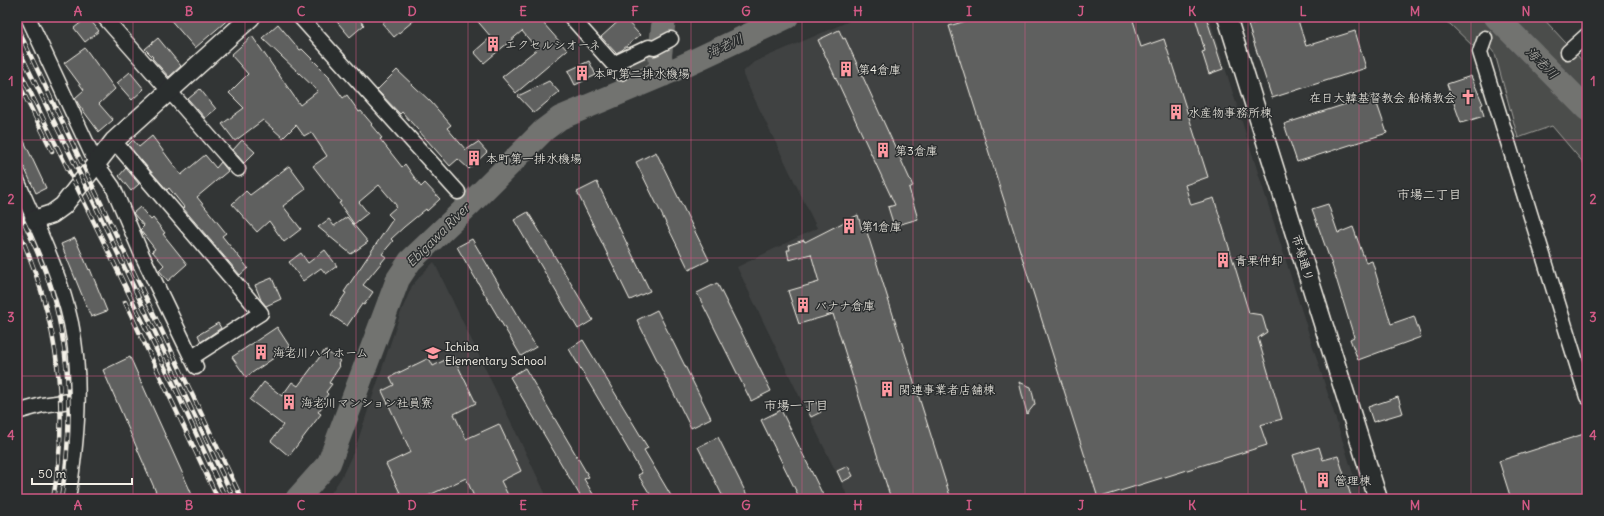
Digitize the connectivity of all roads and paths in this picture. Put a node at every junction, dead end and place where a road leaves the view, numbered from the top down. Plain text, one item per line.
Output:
1 (28, 17) edge
2 (104, 17) edge
3 (251, 17) edge
4 (300, 17) edge
5 (571, 17) edge
6 (1227, 17) edge
7 (1587, 35) edge
8 (1485, 38) dead end
9 (670, 40) dead end
10 (1568, 52) dead end
11 (169, 91) junction
12 (114, 141) junction
13 (96, 164) junction
14 (238, 169) dead end
15 (17, 180) edge
16 (458, 192) dead end
17 (34, 220) junction
18 (1587, 396) edge
19 (77, 400) junction
20 (17, 412) edge
21 (68, 499) edge
22 (1378, 499) edge

1 - 13 street
2 - 11 street
3 - 11 street
4 - 16 street
5 - 9 street
6 - 22 street, 市場通り
7 - 10 street
8 - 18 street
11 - 12 street
11 - 14 street
12 - 13 street
12 - 13 street
13 - 17 street
15 - 17 street
17 - 19 street
19 - 20 street
19 - 21 street

